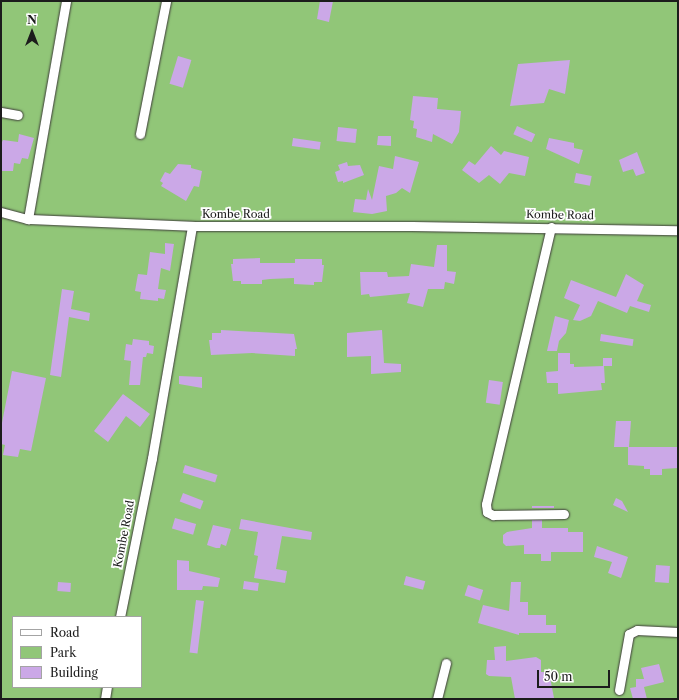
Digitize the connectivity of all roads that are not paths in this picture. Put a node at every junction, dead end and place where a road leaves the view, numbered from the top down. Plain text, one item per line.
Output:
1 (66, 1) edge
2 (166, 1) edge
3 (1, 112) edge
4 (18, 115) dead end
5 (140, 134) dead end
6 (1, 212) edge
7 (28, 219) junction
8 (192, 226) junction
9 (551, 227) junction
10 (678, 230) edge
11 (564, 514) dead end
12 (120, 616) edge
13 (678, 632) edge
14 (446, 664) dead end
15 (107, 688) edge
16 (619, 690) dead end
17 (104, 699) edge
18 (437, 699) edge

1 - 7 street
2 - 5 street
3 - 4 street
6 - 7 street
7 - 8 street
8 - 9 street, Kombe Road
8 - 12 street, Kombe Road
9 - 10 street, Kombe Road
9 - 11 street
13 - 16 street
14 - 18 street
15 - 17 street

